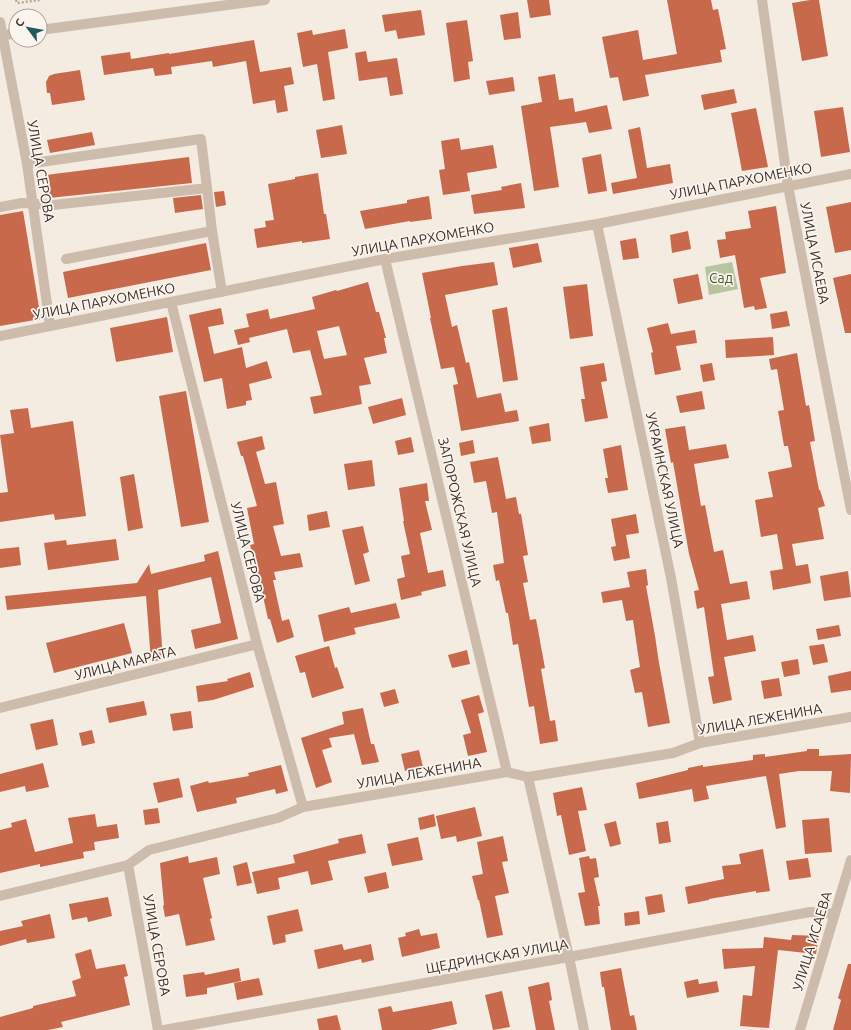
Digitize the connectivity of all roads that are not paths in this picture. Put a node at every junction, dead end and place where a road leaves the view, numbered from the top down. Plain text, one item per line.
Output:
1 (265, 0) edge
2 (762, 0) edge
3 (0, 22) edge
4 (48, 29) edge
5 (1, 35) edge
6 (27, 164) junction
7 (851, 174) edge
8 (788, 186) junction
9 (207, 188) junction
10 (33, 204) junction
11 (0, 207) edge
12 (597, 224) junction
13 (212, 231) junction
14 (66, 259) dead end
15 (385, 259) junction
16 (222, 292) junction
17 (171, 302) junction
18 (50, 325) junction
19 (0, 336) edge
20 (851, 510) edge
21 (257, 644) junction
22 (0, 708) edge
23 (851, 717) edge
24 (700, 743) junction
25 (507, 772) junction
26 (528, 777) junction
27 (303, 807) junction
28 (851, 860) edge
29 (128, 865) junction
30 (0, 896) edge
31 (835, 914) junction
32 (569, 957) junction
33 (158, 1030) edge
34 (164, 1030) edge
35 (584, 1030) edge
36 (800, 1030) edge

1 - 4 street
2 - 8 street, УЛИЦА ИСАЕВА
3 - 5 street, УЛИЦА СЕРОВА
5 - 6 street, УЛИЦА СЕРОВА
6 - 9 street
6 - 10 street, УЛИЦА СЕРОВА
7 - 8 street, УЛИЦА ПАРХОМЕНКО
8 - 12 street, УЛИЦА ПАРХОМЕНКО
8 - 20 street, УЛИЦА ИСАЕВА
9 - 10 street
9 - 13 street
10 - 11 street
10 - 18 street, УЛИЦА СЕРОВА
12 - 15 street, УЛИЦА ПАРХОМЕНКО
12 - 24 street, УКРАИНСКАЯ УЛИЦА
13 - 14 street
13 - 16 street
15 - 16 street, УЛИЦА ПАРХОМЕНКО
15 - 25 street, ЗАПОРОЖСКАЯ УЛИЦА
16 - 17 street, УЛИЦА ПАРХОМЕНКО
17 - 18 street, УЛИЦА ПАРХОМЕНКО
17 - 21 street, УЛИЦА СЕРОВА
18 - 19 street, УЛИЦА ПАРХОМЕНКО
21 - 22 street, УЛИЦА МАРАТА
21 - 27 street, УЛИЦА СЕРОВА
23 - 24 street, УЛИЦА ЛЕЖЕНИНА
24 - 26 street, УЛИЦА ЛЕЖЕНИНА
25 - 26 street, УЛИЦА ЛЕЖЕНИНА
25 - 27 street, УЛИЦА ЛЕЖЕНИНА
26 - 32 street
27 - 29 street, УЛИЦА ЛЕЖЕНИНА
28 - 31 street, УЛИЦА ИСАЕВА
29 - 30 street, УЛИЦА ЛЕЖЕНИНА
29 - 33 street, УЛИЦА СЕРОВА
31 - 32 street, ЩЕДРИНСКАЯ УЛИЦА
31 - 36 street, УЛИЦА ИСАЕВА
32 - 34 street, ЩЕДРИНСКАЯ УЛИЦА
32 - 35 street

